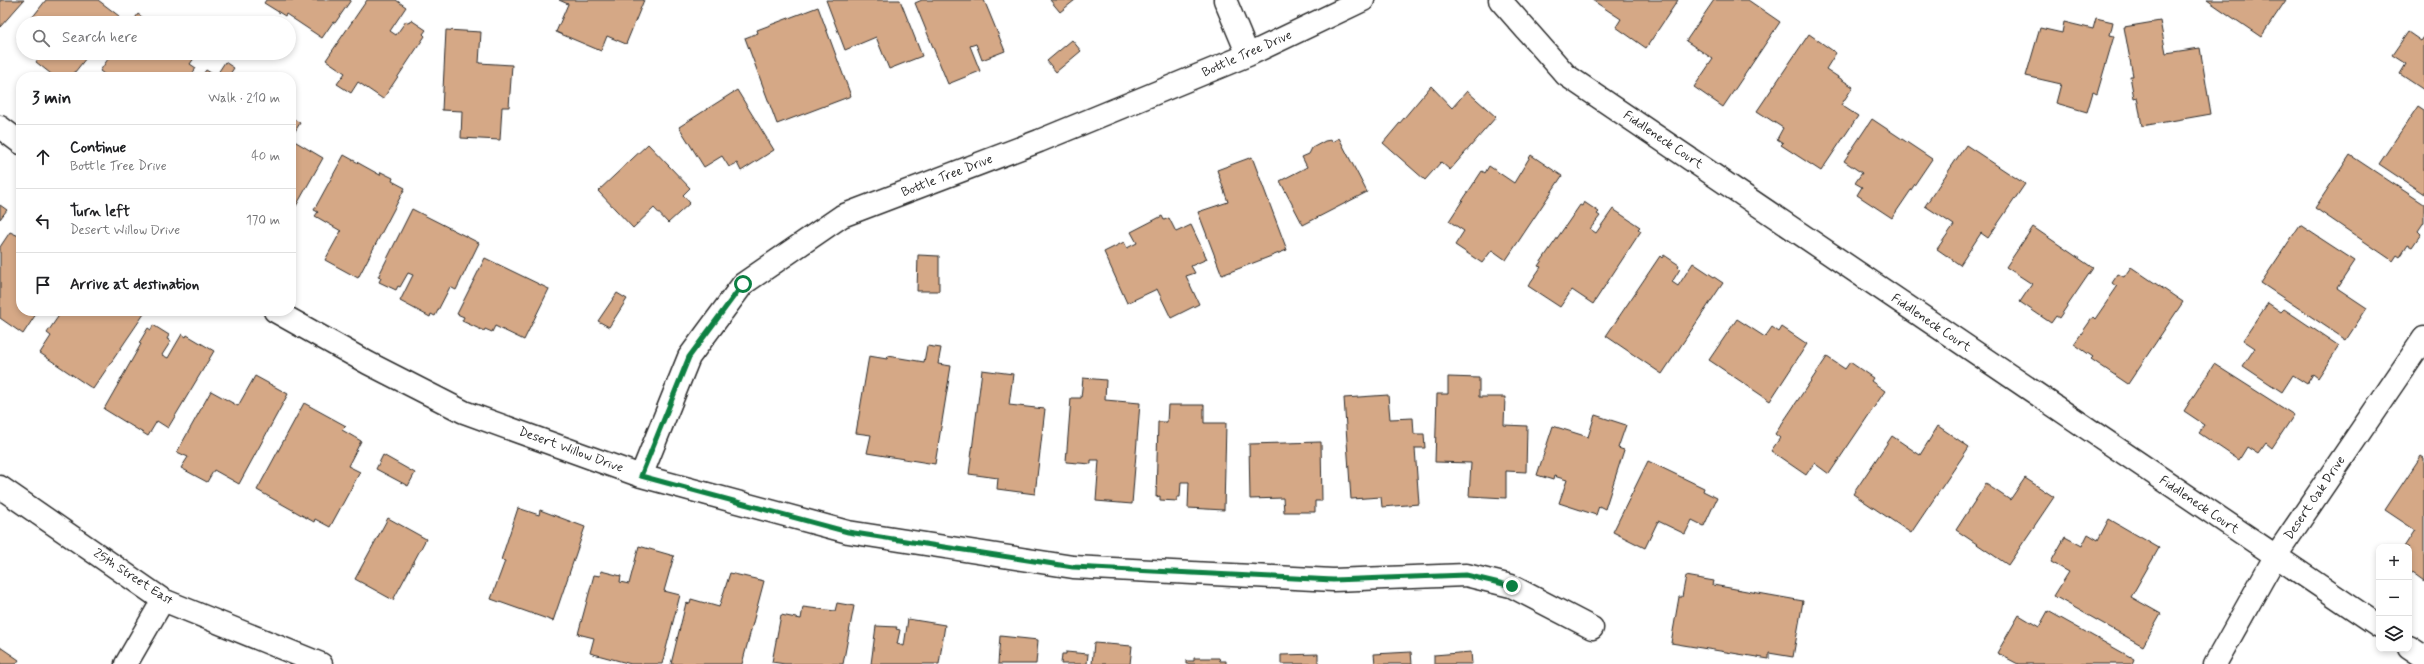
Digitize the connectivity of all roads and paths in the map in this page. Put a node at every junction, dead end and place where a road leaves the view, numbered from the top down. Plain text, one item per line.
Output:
1 (1225, 0) edge
2 (1363, 0) edge
3 (1500, 0) edge
4 (1248, 55) junction
5 (0, 127) edge
6 (16, 139) edge
7 (283, 316) edge
8 (2424, 338) edge
9 (641, 476) junction
10 (0, 487) edge
11 (2276, 557) junction
12 (163, 600) junction
13 (2376, 624) edge
14 (1592, 628) dead end
15 (2412, 649) edge
16 (2424, 657) edge
17 (126, 664) edge
18 (321, 664) edge
19 (2215, 664) edge

1 - 4 street
2 - 4 street, Bottle Tree Drive
3 - 11 street, Fiddleneck Court
4 - 9 street, Bottle Tree Drive
5 - 6 street
7 - 9 street, Desert Willow Drive
8 - 11 street, Desert Oak Drive
9 - 14 street, Desert Willow Drive
10 - 12 street, 25th Street East
11 - 13 street, Fiddleneck Court
11 - 19 street, Desert Oak Drive
12 - 17 street
12 - 18 street, 25th Street East
15 - 16 street

